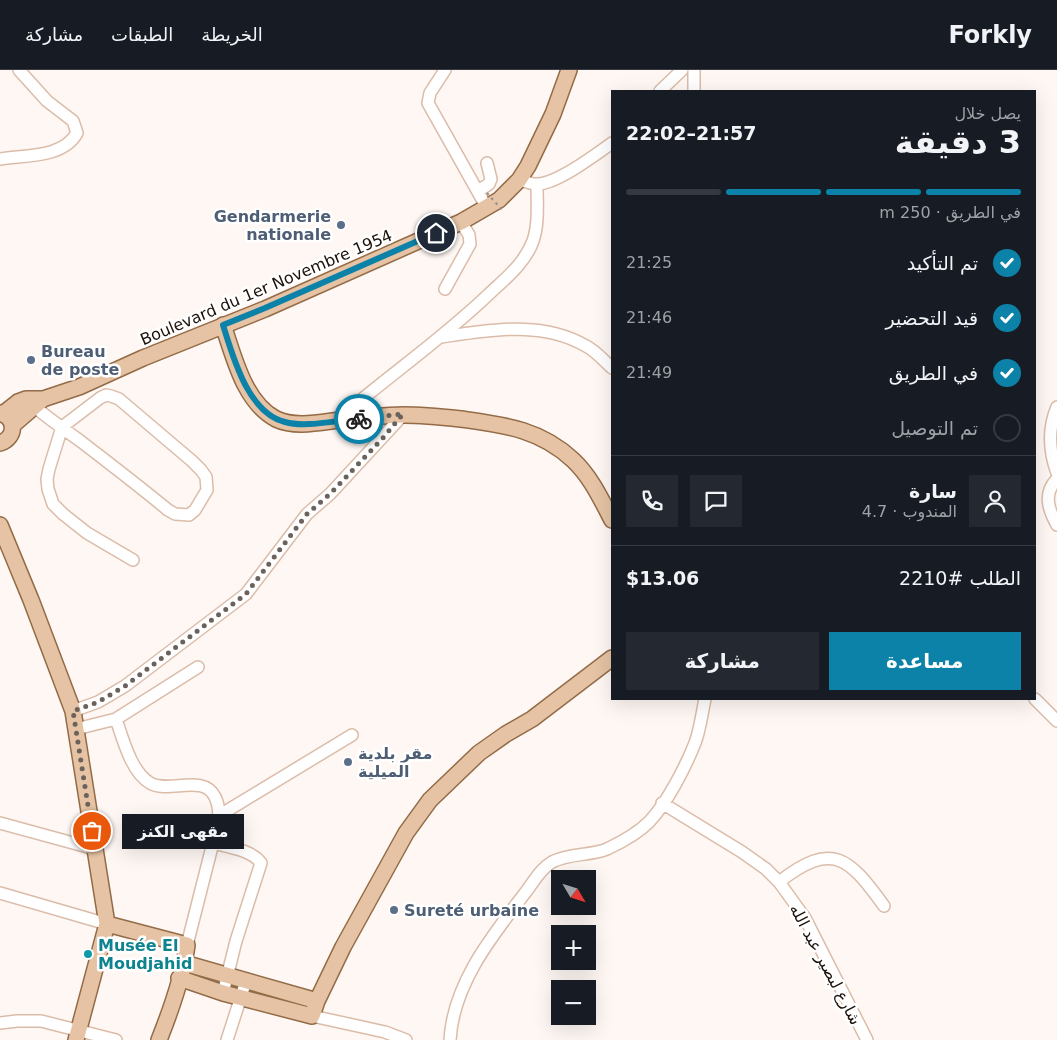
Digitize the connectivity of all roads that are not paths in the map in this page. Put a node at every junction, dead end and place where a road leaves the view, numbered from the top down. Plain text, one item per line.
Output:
1 (19, 70) edge
2 (444, 70) edge
3 (569, 70) edge
4 (682, 70) edge
5 (694, 70) edge
6 (661, 90) edge
7 (694, 90) edge
8 (611, 144) edge
9 (1, 155) edge
10 (487, 163) dead end
11 (519, 180) junction
12 (537, 185) junction
13 (484, 197) junction
14 (461, 222) junction
15 (446, 289) dead end
16 (223, 325) junction
17 (441, 337) junction
18 (611, 367) edge
19 (35, 401) junction
20 (1057, 407) edge
21 (403, 414) junction
22 (5, 417) edge
23 (337, 420) junction
24 (62, 427) junction
25 (0, 443) edge
26 (1057, 473) edge
27 (1057, 479) edge
28 (611, 518) edge
29 (0, 525) edge
30 (1057, 525) edge
31 (133, 560) dead end
32 (611, 659) edge
33 (198, 667) dead end
34 (705, 700) edge
35 (1036, 700) edge
36 (73, 711) junction
37 (116, 719) junction
38 (1057, 721) edge
39 (76, 729) junction
40 (352, 735) dead end
41 (662, 803) junction
42 (220, 815) junction
43 (0, 823) edge
44 (213, 843) junction
45 (95, 849) junction
46 (779, 882) junction
47 (0, 893) edge
48 (884, 906) dead end
49 (107, 924) junction
50 (187, 945) junction
51 (184, 963) junction
52 (228, 975) junction
53 (179, 978) junction
54 (246, 981) junction
55 (223, 993) junction
56 (240, 998) junction
57 (317, 1001) junction
58 (312, 1016) junction
59 (0, 1023) edge
60 (77, 1036) edge
61 (116, 1040) edge
62 (159, 1040) edge
63 (227, 1040) edge
64 (406, 1040) edge
65 (450, 1040) edge
66 (867, 1040) edge

1 - 9 street
2 - 13 street
3 - 11 main road, Boulevard du 1er Novembre 1954
4 - 6 street
5 - 7 street
8 - 12 street
10 - 13 street
11 - 12 street
11 - 13 main road, Boulevard du 1er Novembre 1954
12 - 17 street
13 - 14 main road, Boulevard du 1er Novembre 1954
14 - 15 street
14 - 16 main road, Boulevard du 1er Novembre 1954
16 - 19 main road, Boulevard du 1er Novembre 1954
16 - 23 main road
17 - 18 street
17 - 23 street
19 - 22 main road
19 - 24 street
20 - 26 street
21 - 23 main road
21 - 28 main road
21 - 36 street
22 - 25 main road
24 - 24 street
24 - 31 street
27 - 30 street
29 - 36 main road
32 - 57 main road
33 - 37 street
34 - 41 street
35 - 38 street
36 - 39 main road
37 - 39 street
37 - 42 street
39 - 45 main road
40 - 42 street
41 - 46 street, شارع لبصير عبد الله
41 - 65 street
42 - 44 street
43 - 45 street
44 - 50 street
44 - 52 street
45 - 49 main road
46 - 48 street
46 - 66 street, شارع لبصير عبد الله
47 - 49 street
49 - 50 main road
49 - 60 main road
50 - 51 main road
51 - 52 main road
51 - 53 main road
52 - 54 main road
52 - 55 street
53 - 55 main road
53 - 62 main road
54 - 56 street
54 - 57 main road
55 - 56 main road
56 - 58 main road
56 - 63 street
57 - 58 main road
58 - 64 street
59 - 60 street
60 - 61 street

